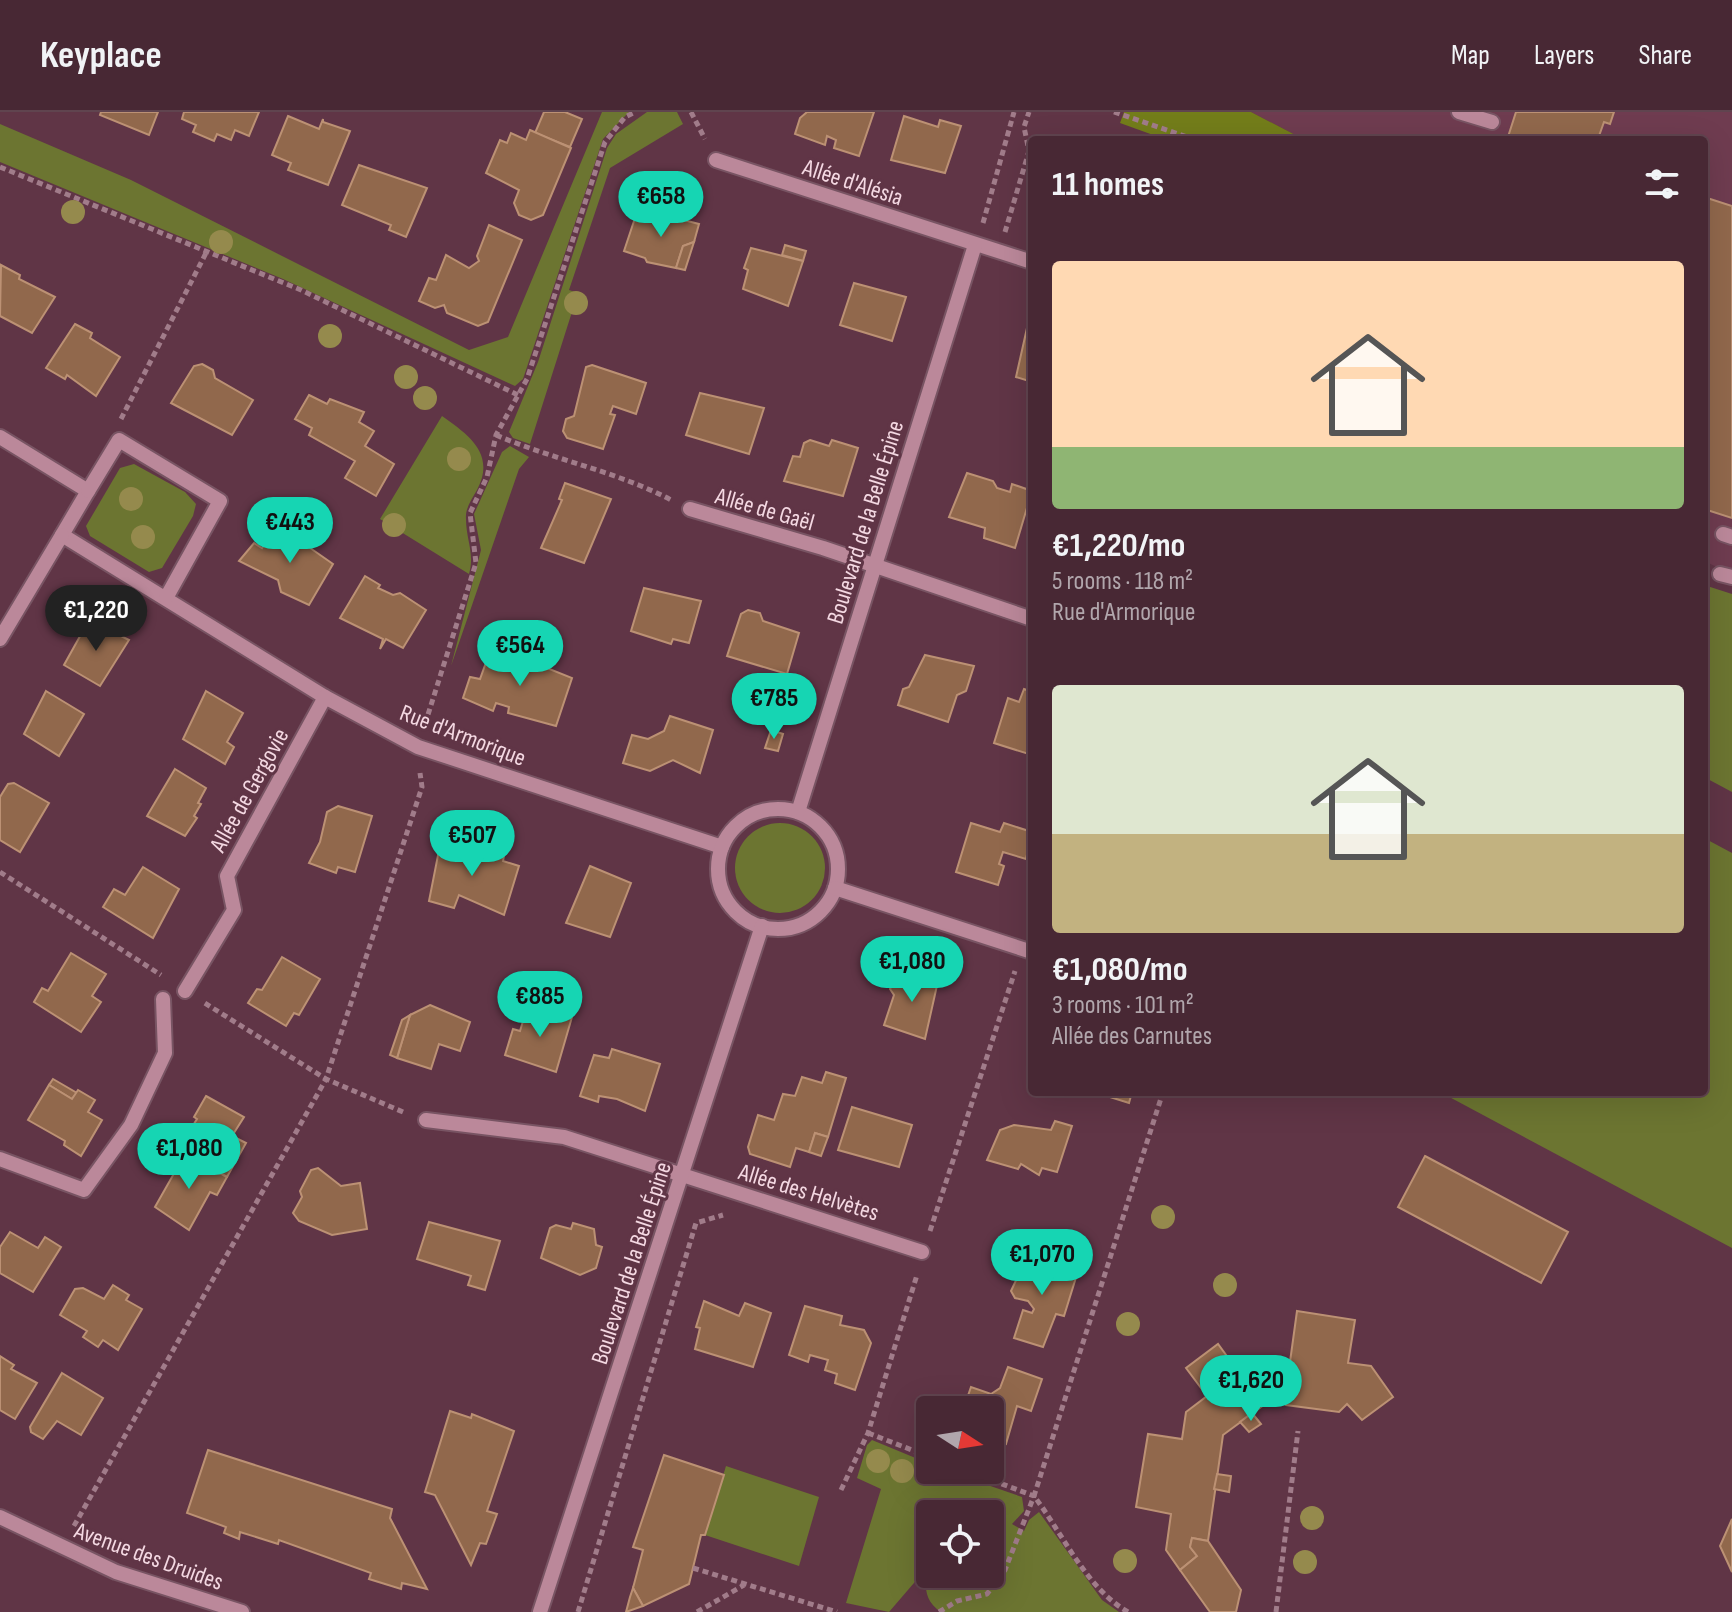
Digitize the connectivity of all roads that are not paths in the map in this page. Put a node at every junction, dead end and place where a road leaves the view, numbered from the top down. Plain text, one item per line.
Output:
1 (1459, 112) edge
2 (1492, 122) dead end
3 (716, 160) dead end
4 (975, 245) junction
5 (1028, 261) edge
6 (0, 437) edge
7 (88, 491) junction
8 (690, 509) road end
9 (62, 535) junction
10 (874, 566) junction
11 (166, 598) junction
12 (1028, 618) edge
13 (0, 639) edge
14 (325, 697) junction
15 (798, 812) junction
16 (722, 847) junction
17 (835, 888) junction
18 (762, 926) junction
19 (1027, 951) edge
20 (185, 991) road end
21 (163, 999) dead end
22 (426, 1120) road end
23 (0, 1159) edge
24 (682, 1174) junction
25 (922, 1252) road end
26 (0, 1517) edge
27 (242, 1612) edge
28 (540, 1612) edge

1 - 2 street
3 - 4 street, Allée d'Alésia
4 - 5 street, Allée d'Alésia
4 - 10 street, Boulevard de la Belle Épine
6 - 7 street
7 - 9 street
7 - 11 street
8 - 10 street, Allée de Gaël
9 - 11 street, Rue d'Armorique
9 - 13 street
10 - 12 street, Allée de Gaël
10 - 15 street, Boulevard de la Belle Épine
11 - 14 street, Rue d'Armorique
14 - 16 street, Rue d'Armorique
14 - 20 street, Allée de Gergovie
15 - 16 street
15 - 17 street
16 - 18 street
17 - 18 street
17 - 19 street
18 - 24 street, Boulevard de la Belle Épine
21 - 23 street
22 - 24 street, Allée des Helvètes
24 - 25 street, Allée des Helvètes
24 - 28 street, Boulevard de la Belle Épine
26 - 27 street, Avenue des Druides

